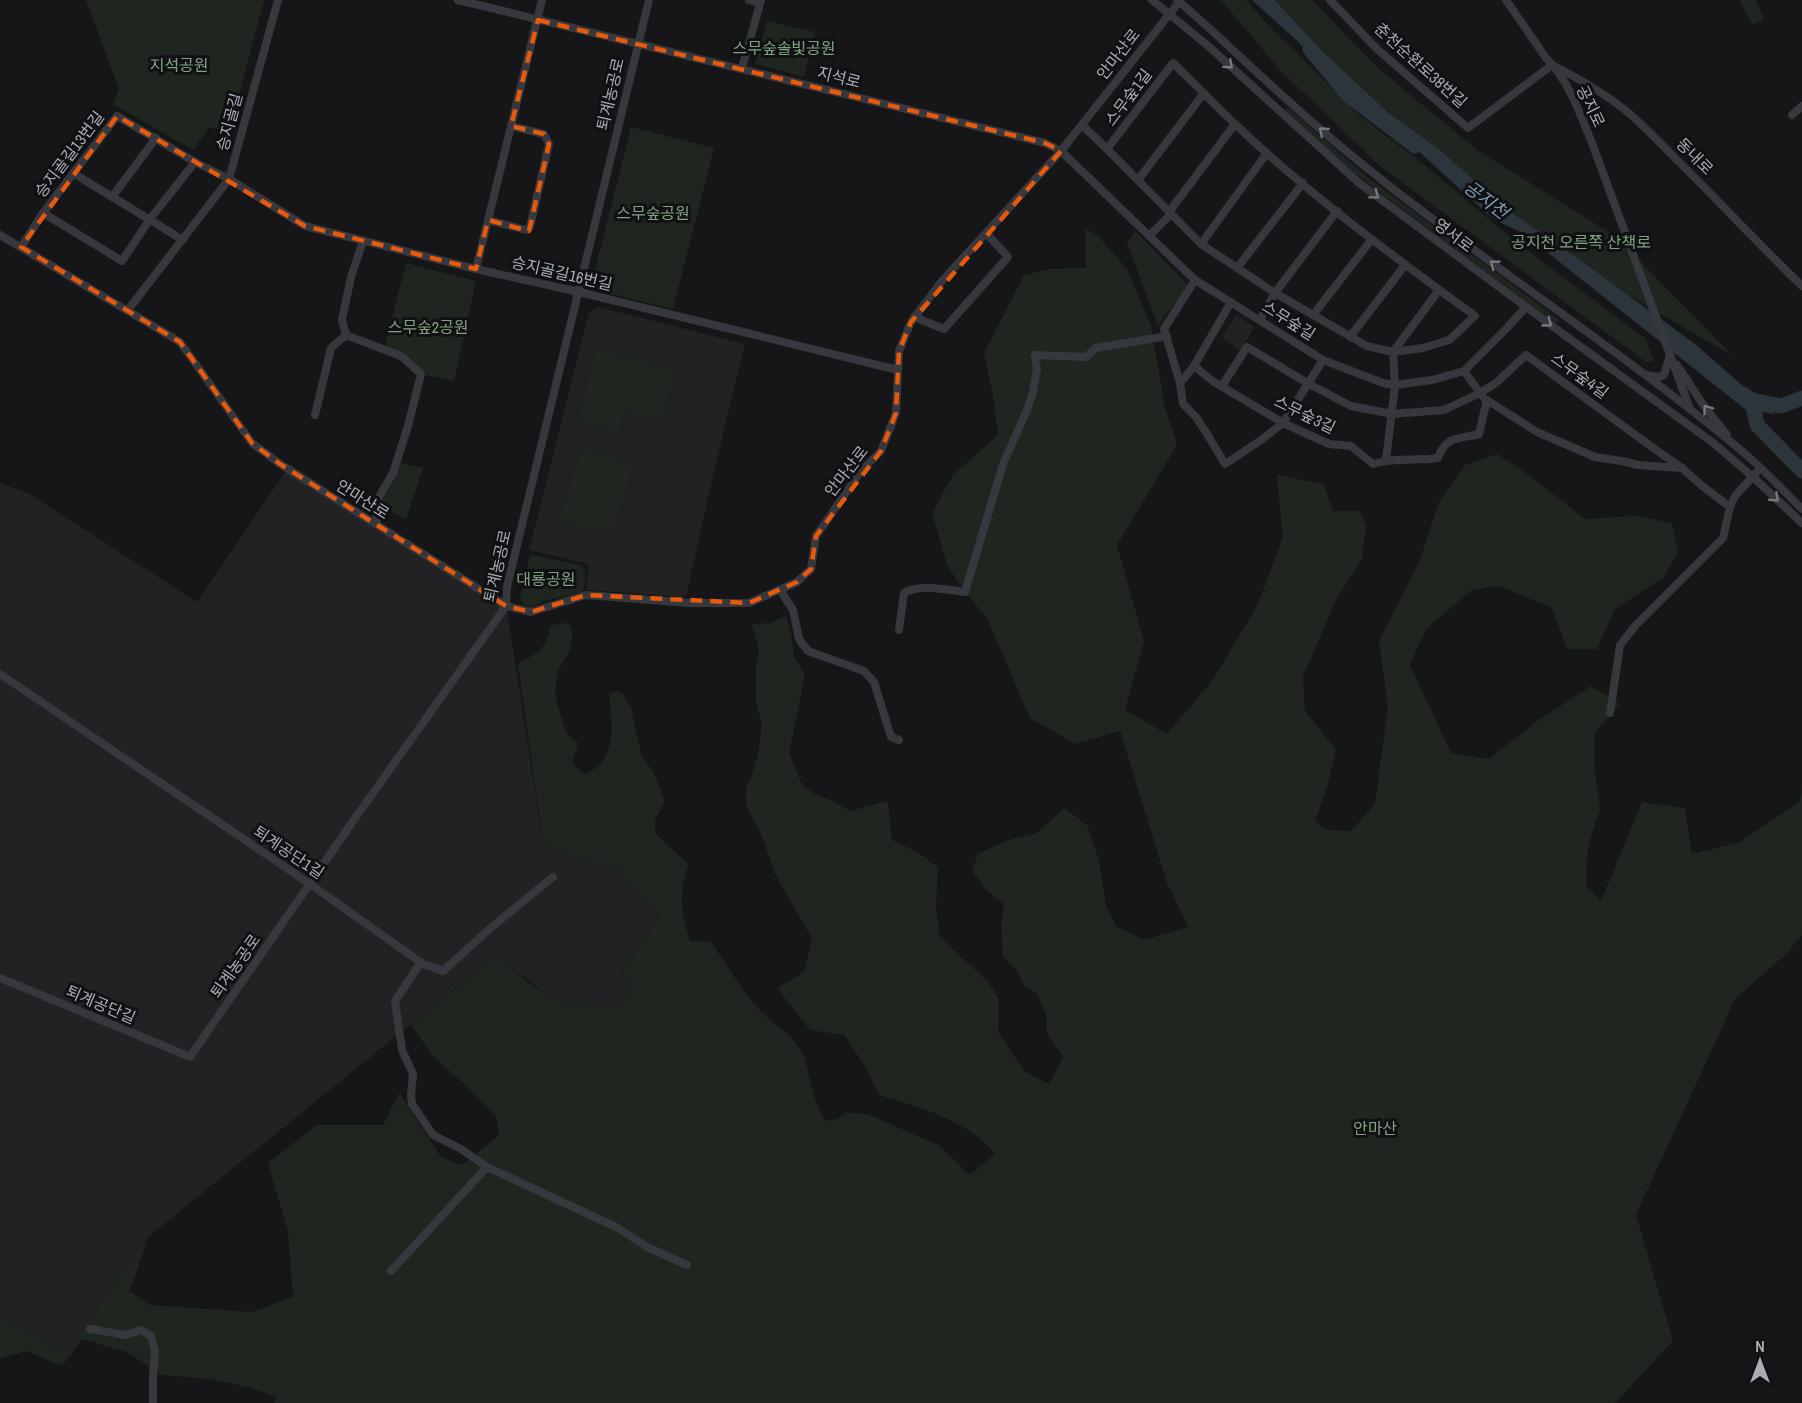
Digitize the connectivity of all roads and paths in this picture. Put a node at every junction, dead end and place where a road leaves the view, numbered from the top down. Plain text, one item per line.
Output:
1 (278, 0) edge
2 (458, 0) edge
3 (542, 0) edge
4 (649, 0) edge
5 (749, 0) edge
6 (1152, 0) edge
7 (1330, 0) edge
8 (1506, 0) edge
9 (760, 1) edge
10 (1178, 1) edge
11 (1169, 13) junction
12 (538, 20) junction
13 (1220, 38) junction
14 (637, 45) junction
15 (1209, 47) junction
16 (1552, 64) junction
17 (742, 68) junction
18 (1204, 93) junction
19 (1802, 106) edge
20 (1792, 115) dead end
21 (1235, 124) junction
22 (1082, 125) junction
23 (511, 126) junction
24 (156, 138) junction
25 (1107, 149) junction
26 (1061, 152) junction
27 (1268, 153) junction
28 (195, 162) junction
29 (73, 173) junction
30 (229, 179) junction
31 (1138, 180) junction
32 (1303, 183) junction
33 (112, 197) junction
34 (1337, 211) junction
35 (43, 213) junction
36 (1170, 213) junction
37 (150, 219) junction
38 (488, 220) junction
39 (986, 233) junction
40 (0, 235) edge
41 (1149, 236) junction
42 (1372, 239) junction
43 (183, 240) junction
44 (363, 241) junction
45 (1201, 244) junction
46 (21, 247) junction
47 (1406, 265) junction
48 (1237, 268) junction
49 (476, 269) junction
50 (1195, 280) junction
51 (1802, 286) edge
52 (1439, 290) junction
53 (579, 292) junction
54 (1275, 293) junction
55 (1231, 302) junction
56 (1526, 307) junction
57 (128, 310) junction
58 (1313, 315) junction
59 (914, 317) junction
60 (1260, 320) junction
61 (346, 334) junction
62 (1167, 336) junction
63 (1350, 337) junction
64 (1393, 352) junction
65 (1323, 360) junction
66 (1194, 366) junction
67 (1673, 367) junction
68 (898, 370) junction
69 (1464, 371) junction
70 (1642, 373) junction
71 (1180, 383) junction
72 (1308, 384) junction
73 (1395, 385) junction
74 (1222, 386) junction
75 (1480, 393) junction
76 (1487, 400) junction
77 (1691, 411) junction
78 (1392, 414) junction
79 (315, 415) dead end
80 (1283, 423) junction
81 (1699, 432) junction
82 (1739, 449) junction
83 (1386, 460) junction
84 (1682, 468) junction
85 (1761, 469) junction
86 (1753, 477) junction
87 (1730, 507) junction
88 (1802, 509) edge
89 (1802, 524) edge
90 (377, 525) junction
91 (780, 590) junction
92 (506, 606) junction
93 (899, 630) dead end
94 (0, 674) edge
95 (1610, 713) dead end
96 (899, 740) dead end
97 (553, 877) dead end
98 (310, 884) junction
99 (421, 962) junction
100 (0, 978) edge
101 (190, 1057) joint
102 (487, 1167) junction
103 (687, 1265) dead end
104 (391, 1271) dead end
105 (90, 1329) dead end
106 (153, 1403) edge

1 - 30 street, 승지골길
2 - 12 street, 지석로
3 - 12 street
4 - 14 street, 퇴계농공로
5 - 9 street
6 - 11 street, 영서로
7 - 16 street, 춘천순환로38번길
8 - 16 street, 공지로
9 - 17 street
10 - 11 street, 안마산로
10 - 13 street, 영서로
11 - 15 street, 영서로
11 - 22 street, 안마산로
12 - 14 street, 지석로
12 - 23 street
13 - 15 street
70 -> 13 street, 영서로
14 - 17 street, 지석로
14 - 53 street, 퇴계농공로
15 -> 56 street, 영서로
16 - 51 street, 동내로
16 - 67 street, 공지로
17 - 26 street, 지석로
18 - 21 street, 스무숲1길
18 - 25 street, 스무숲1길
18 - 31 street
19 - 20 street
21 - 27 street, 스무숲1길
21 - 36 street
22 - 25 street
22 - 26 street, 안마산로
23 - 38 street
23 - 38 street
24 - 28 street, 승지골길13번길
24 - 29 street, 승지골길13번길
24 - 33 street
25 - 31 street, 스무숲1길
26 - 39 street, 안마산로
26 - 41 street, 스무숲길
27 - 32 street, 스무숲1길
27 - 45 street
28 - 30 street, 승지골길13번길
28 - 37 street
29 - 33 street
29 - 35 street, 승지골길13번길
30 - 43 street, 승지골길
30 - 44 street, 승지골길16번길
31 - 36 street, 스무숲1길
32 - 34 street, 스무숲1길
32 - 48 street
33 - 37 street
34 - 42 street, 스무숲1길
34 - 54 street
35 - 37 street
35 - 46 street, 승지골길13번길
36 - 41 street
36 - 45 street, 스무숲1길
37 - 43 street
38 - 49 street
39 - 59 street, 안마산로
39 - 59 street
40 - 46 street, 안마산로
41 - 50 street, 스무숲길
42 - 47 street, 스무숲1길
42 - 58 street
43 - 57 street, 승지골길
44 - 49 street, 승지골길16번길
44 - 61 street
45 - 48 street, 스무숲1길
46 - 57 street, 안마산로
47 - 52 street, 스무숲1길
47 - 63 street
48 - 54 street, 스무숲1길
49 - 53 street, 승지골길16번길
50 - 55 street, 스무숲길
50 - 62 street
52 - 64 street
52 - 64 street, 스무숲1길
53 - 68 street, 승지골길16번길
53 - 92 street, 퇴계농공로
54 - 58 street, 스무숲1길
54 - 60 street
55 - 60 street, 스무숲길
55 - 66 street
56 - 69 street, 스무숲길
56 -> 81 street, 영서로
57 - 90 street, 안마산로
58 - 63 street, 스무숲1길
59 - 68 street, 안마산로
60 - 65 street, 스무숲길
61 - 79 street
61 - 90 street
62 - 71 street
62 - 93 street
63 - 64 street, 스무숲1길
64 - 73 street
65 - 72 street
65 - 73 street, 스무숲길
66 - 71 street
66 - 74 street, 스무숲3길
67 - 70 street
67 - 77 street
82 -> 67 street
68 - 91 street, 안마산로
69 - 73 street, 스무숲길
69 - 75 street
70 - 77 street, 영서로
71 - 80 street
72 - 74 street, 스무숲4길
72 - 78 street, 스무숲4길
72 - 80 street
73 - 78 street
74 - 80 street, 스무숲3길
75 - 76 street
75 - 78 street, 스무숲4길
75 - 84 street, 스무숲4길
76 - 83 street, 스무숲3길
76 - 84 street
77 - 81 street
77 - 82 street, 영서로
78 - 83 street
80 - 83 street, 스무숲3길
81 - 86 street, 영서로
82 - 85 street, 영서로
84 - 87 street, 스무숲4길
85 - 86 street
85 - 88 street, 영서로
86 - 87 street
86 -> 89 street, 영서로
87 - 95 street
90 - 92 street, 안마산로
91 - 92 street, 안마산로
91 - 96 street
92 - 98 street, 퇴계농공로
94 - 98 street, 퇴계공단1길
97 - 99 street, 퇴계공단1길
98 - 99 street, 퇴계공단1길
98 - 101 street, 퇴계농공로
99 - 102 street
100 - 101 street, 퇴계공단길
102 - 103 street
102 - 104 street
105 - 106 street

